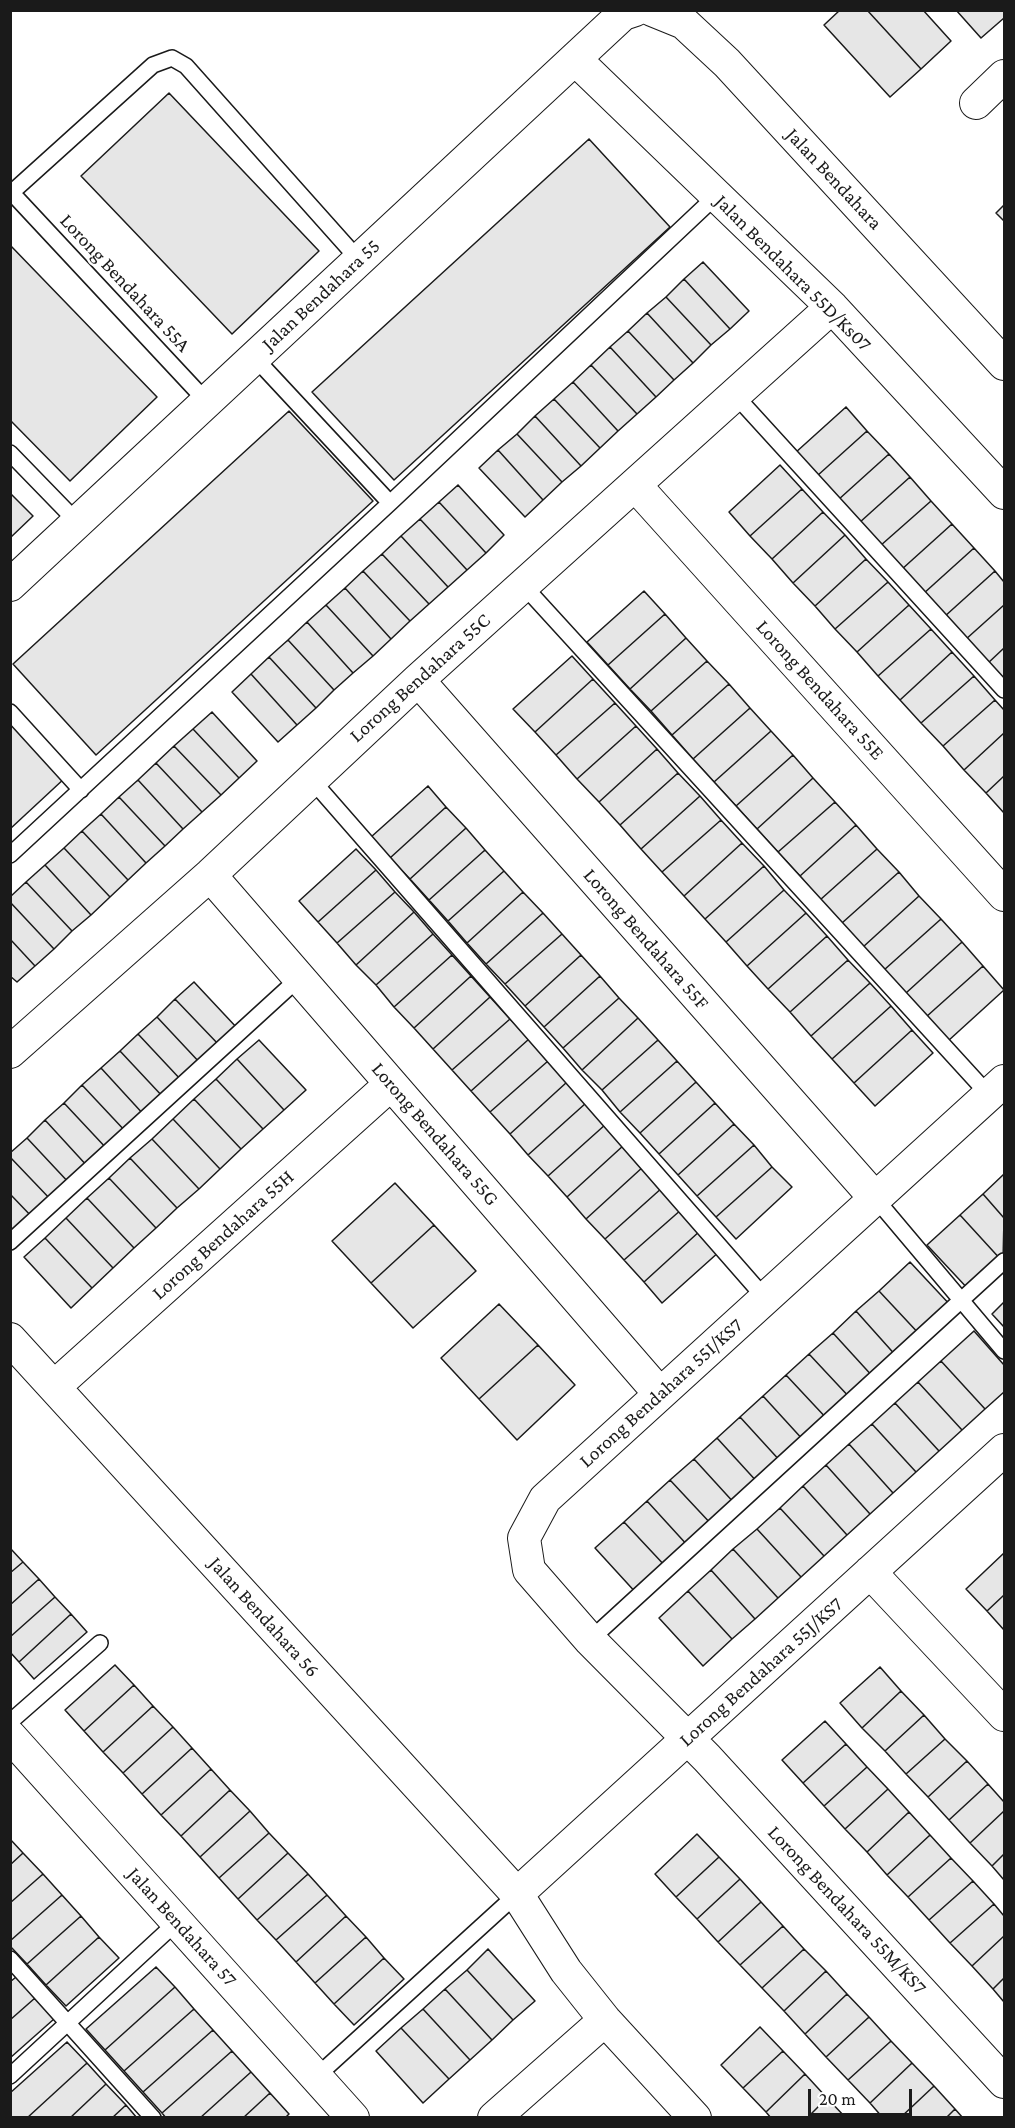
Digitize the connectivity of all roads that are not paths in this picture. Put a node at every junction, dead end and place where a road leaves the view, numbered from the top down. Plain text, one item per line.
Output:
1 (635, 10) edge
2 (652, 10) edge
3 (575, 59) junction
4 (1005, 75) edge
5 (976, 103) dead end
6 (11, 193) edge
7 (716, 195) junction
8 (359, 260) junction
9 (832, 307) junction
10 (255, 358) junction
11 (1005, 364) edge
12 (735, 395) junction
13 (207, 402) junction
14 (10, 453) edge
15 (635, 485) junction
16 (1005, 493) edge
17 (390, 503) junction
18 (78, 523) junction
19 (10, 585) edge
20 (523, 585) junction
21 (418, 680) junction
22 (1005, 690) edge
23 (10, 712) edge
24 (311, 779) junction
25 (81, 790) junction
26 (10, 855) edge
27 (210, 875) junction
28 (1005, 895) edge
29 (299, 978) junction
30 (10, 1052) edge
31 (391, 1084) junction
32 (997, 1088) edge
33 (875, 1198) junction
34 (10, 1242) edge
35 (1005, 1261) edge
36 (765, 1298) junction
37 (962, 1300) junction
38 (10, 1339) edge
39 (1005, 1351) edge
40 (54, 1387) junction
41 (660, 1394) junction
42 (1005, 1450) edge
43 (870, 1572) junction
44 (590, 1640) junction
45 (100, 1643) dead end
46 (1005, 1715) edge
47 (10, 1722) edge
48 (10, 1736) edge
49 (689, 1738) junction
50 (517, 1894) junction
51 (178, 1921) junction
52 (10, 1959) edge
53 (605, 2020) junction
54 (68, 2023) junction
55 (10, 2076) edge
56 (316, 2077) junction
57 (1005, 2082) edge
58 (153, 2118) edge
59 (353, 2118) edge
60 (494, 2118) edge
61 (695, 2118) edge

1 - 3 street, Jalan Bendahara 55
2 - 11 street, Jalan Bendahara
3 - 7 street, Jalan Bendahara 55D/Ks07
3 - 8 street, Jalan Bendahara 55
4 - 5 street
6 - 8 lane, Lorong Bendahara 55A
6 - 13 lane, Lorong Bendahara 55A
7 - 9 street, Jalan Bendahara 55D/Ks07
7 - 17 lane
8 - 10 street, Jalan Bendahara 55
9 - 12 street, Lorong Bendahara 55C
9 - 16 street, Jalan Bendahara 55D/Ks07
10 - 13 street, Jalan Bendahara 55
10 - 17 lane
12 - 15 street, Lorong Bendahara 55C
12 - 22 lane
13 - 18 street, Jalan Bendahara 55
14 - 18 lane
15 - 20 street, Lorong Bendahara 55C
15 - 28 street, Lorong Bendahara 55E
17 - 25 lane
18 - 19 street, Jalan Bendahara 55
20 - 21 street, Lorong Bendahara 55C
20 - 32 lane
21 - 24 street, Lorong Bendahara 55C
21 - 33 street, Lorong Bendahara 55F
23 - 25 lane
24 - 27 street, Lorong Bendahara 55C
24 - 36 lane
25 - 26 lane
27 - 29 street, Lorong Bendahara 55G
27 - 30 street, Lorong Bendahara 55C
29 - 31 street, Lorong Bendahara 55G
29 - 34 lane
31 - 40 street, Lorong Bendahara 55H
31 - 41 street, Lorong Bendahara 55G
32 - 33 street, Lorong Bendahara 55I/KS7
33 - 36 street, Lorong Bendahara 55I/KS7
33 - 37 lane
35 - 37 lane
36 - 41 street, Lorong Bendahara 55I/KS7
37 - 39 lane
37 - 44 lane
38 - 40 street, Jalan Bendahara 56
40 - 50 street, Jalan Bendahara 56
41 - 44 street, Lorong Bendahara 55I/KS7
42 - 43 street, Lorong Bendahara 55J/KS7
43 - 46 street
43 - 49 street, Lorong Bendahara 55J/KS7
44 - 49 street, Lorong Bendahara 55I/KS7
45 - 47 lane
48 - 51 street, Jalan Bendahara 57
49 - 50 street, Lorong Bendahara 55J/KS7
49 - 57 street, Lorong Bendahara 55M/KS7
50 - 53 street, Jalan Bendahara 56
50 - 56 lane
51 - 54 lane
51 - 56 street, Jalan Bendahara 57
52 - 54 lane
53 - 60 street
53 - 61 street, Jalan Bendahara 56
54 - 55 lane
54 - 58 lane
56 - 59 street, Jalan Bendahara 57

